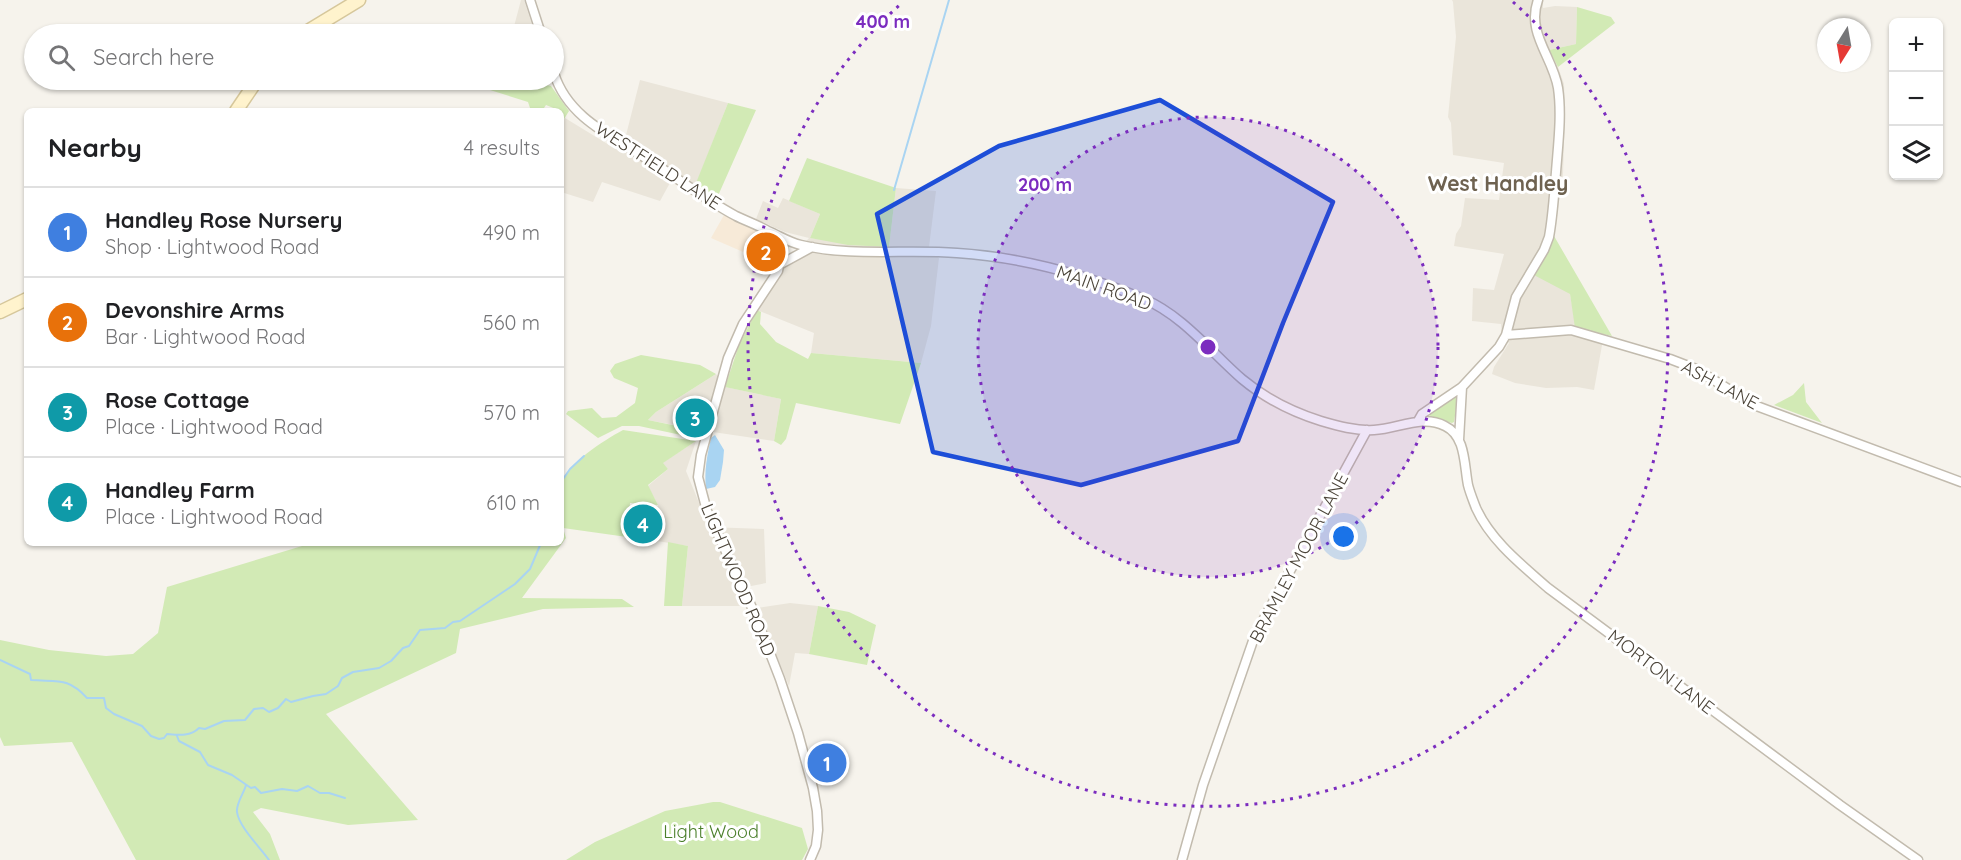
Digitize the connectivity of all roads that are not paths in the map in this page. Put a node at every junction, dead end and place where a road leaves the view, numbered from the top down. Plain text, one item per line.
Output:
1 (359, 0) edge
2 (530, 0) edge
3 (1538, 0) edge
4 (319, 24) edge
5 (538, 24) edge
6 (250, 90) edge
7 (561, 90) edge
8 (238, 108) edge
9 (781, 239) junction
10 (813, 247) junction
11 (781, 264) junction
12 (24, 300) edge
13 (0, 312) edge
14 (1506, 335) junction
15 (1462, 387) junction
16 (1418, 421) junction
17 (1367, 430) junction
18 (1459, 441) junction
19 (1961, 482) edge
20 (810, 860) edge
21 (1182, 860) edge
22 (1918, 860) edge

1 - 4 main road
2 - 5 street
3 - 14 street, MAIN ROAD
6 - 8 main road
7 - 9 street, WESTFIELD LANE
9 - 10 street, MAIN ROAD
9 - 11 street
10 - 11 street
10 - 17 street, MAIN ROAD
11 - 20 street, LIGHTWOOD ROAD
12 - 13 main road
14 - 15 street, MAIN ROAD
14 - 19 street, ASH LANE
15 - 16 street, MAIN ROAD
15 - 18 street, MORTON LANE
16 - 17 street, MAIN ROAD
16 - 18 street
17 - 21 street, BRAMLEY MOOR LANE
18 - 22 street, MORTON LANE

